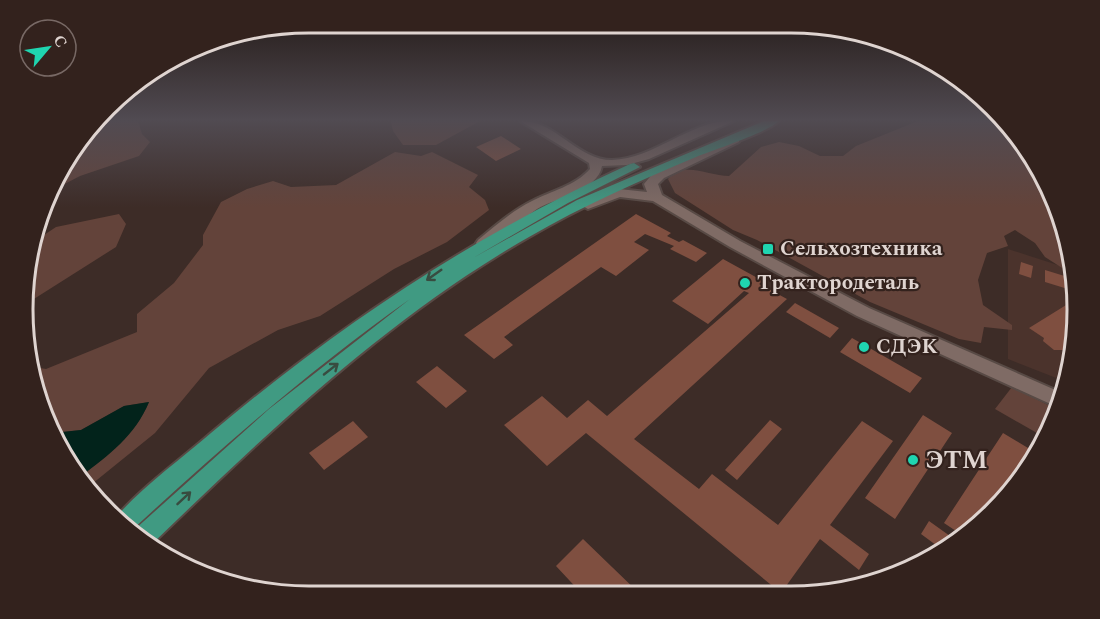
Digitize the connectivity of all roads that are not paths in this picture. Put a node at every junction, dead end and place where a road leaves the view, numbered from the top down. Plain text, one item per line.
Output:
1 (576, 150) edge
2 (659, 150) edge
3 (684, 150) edge
4 (696, 150) edge
5 (714, 150) edge
6 (595, 161) junction
7 (656, 197) junction
8 (521, 235) junction
9 (483, 243) junction
10 (1052, 397) edge
11 (128, 518) edge
12 (147, 533) edge

1 - 6 street
2 - 6 street
3 - 9 highway
4 - 8 highway
5 - 7 street
6 - 9 street
7 - 8 street
7 - 10 street
12 -> 8 highway
9 -> 11 highway

